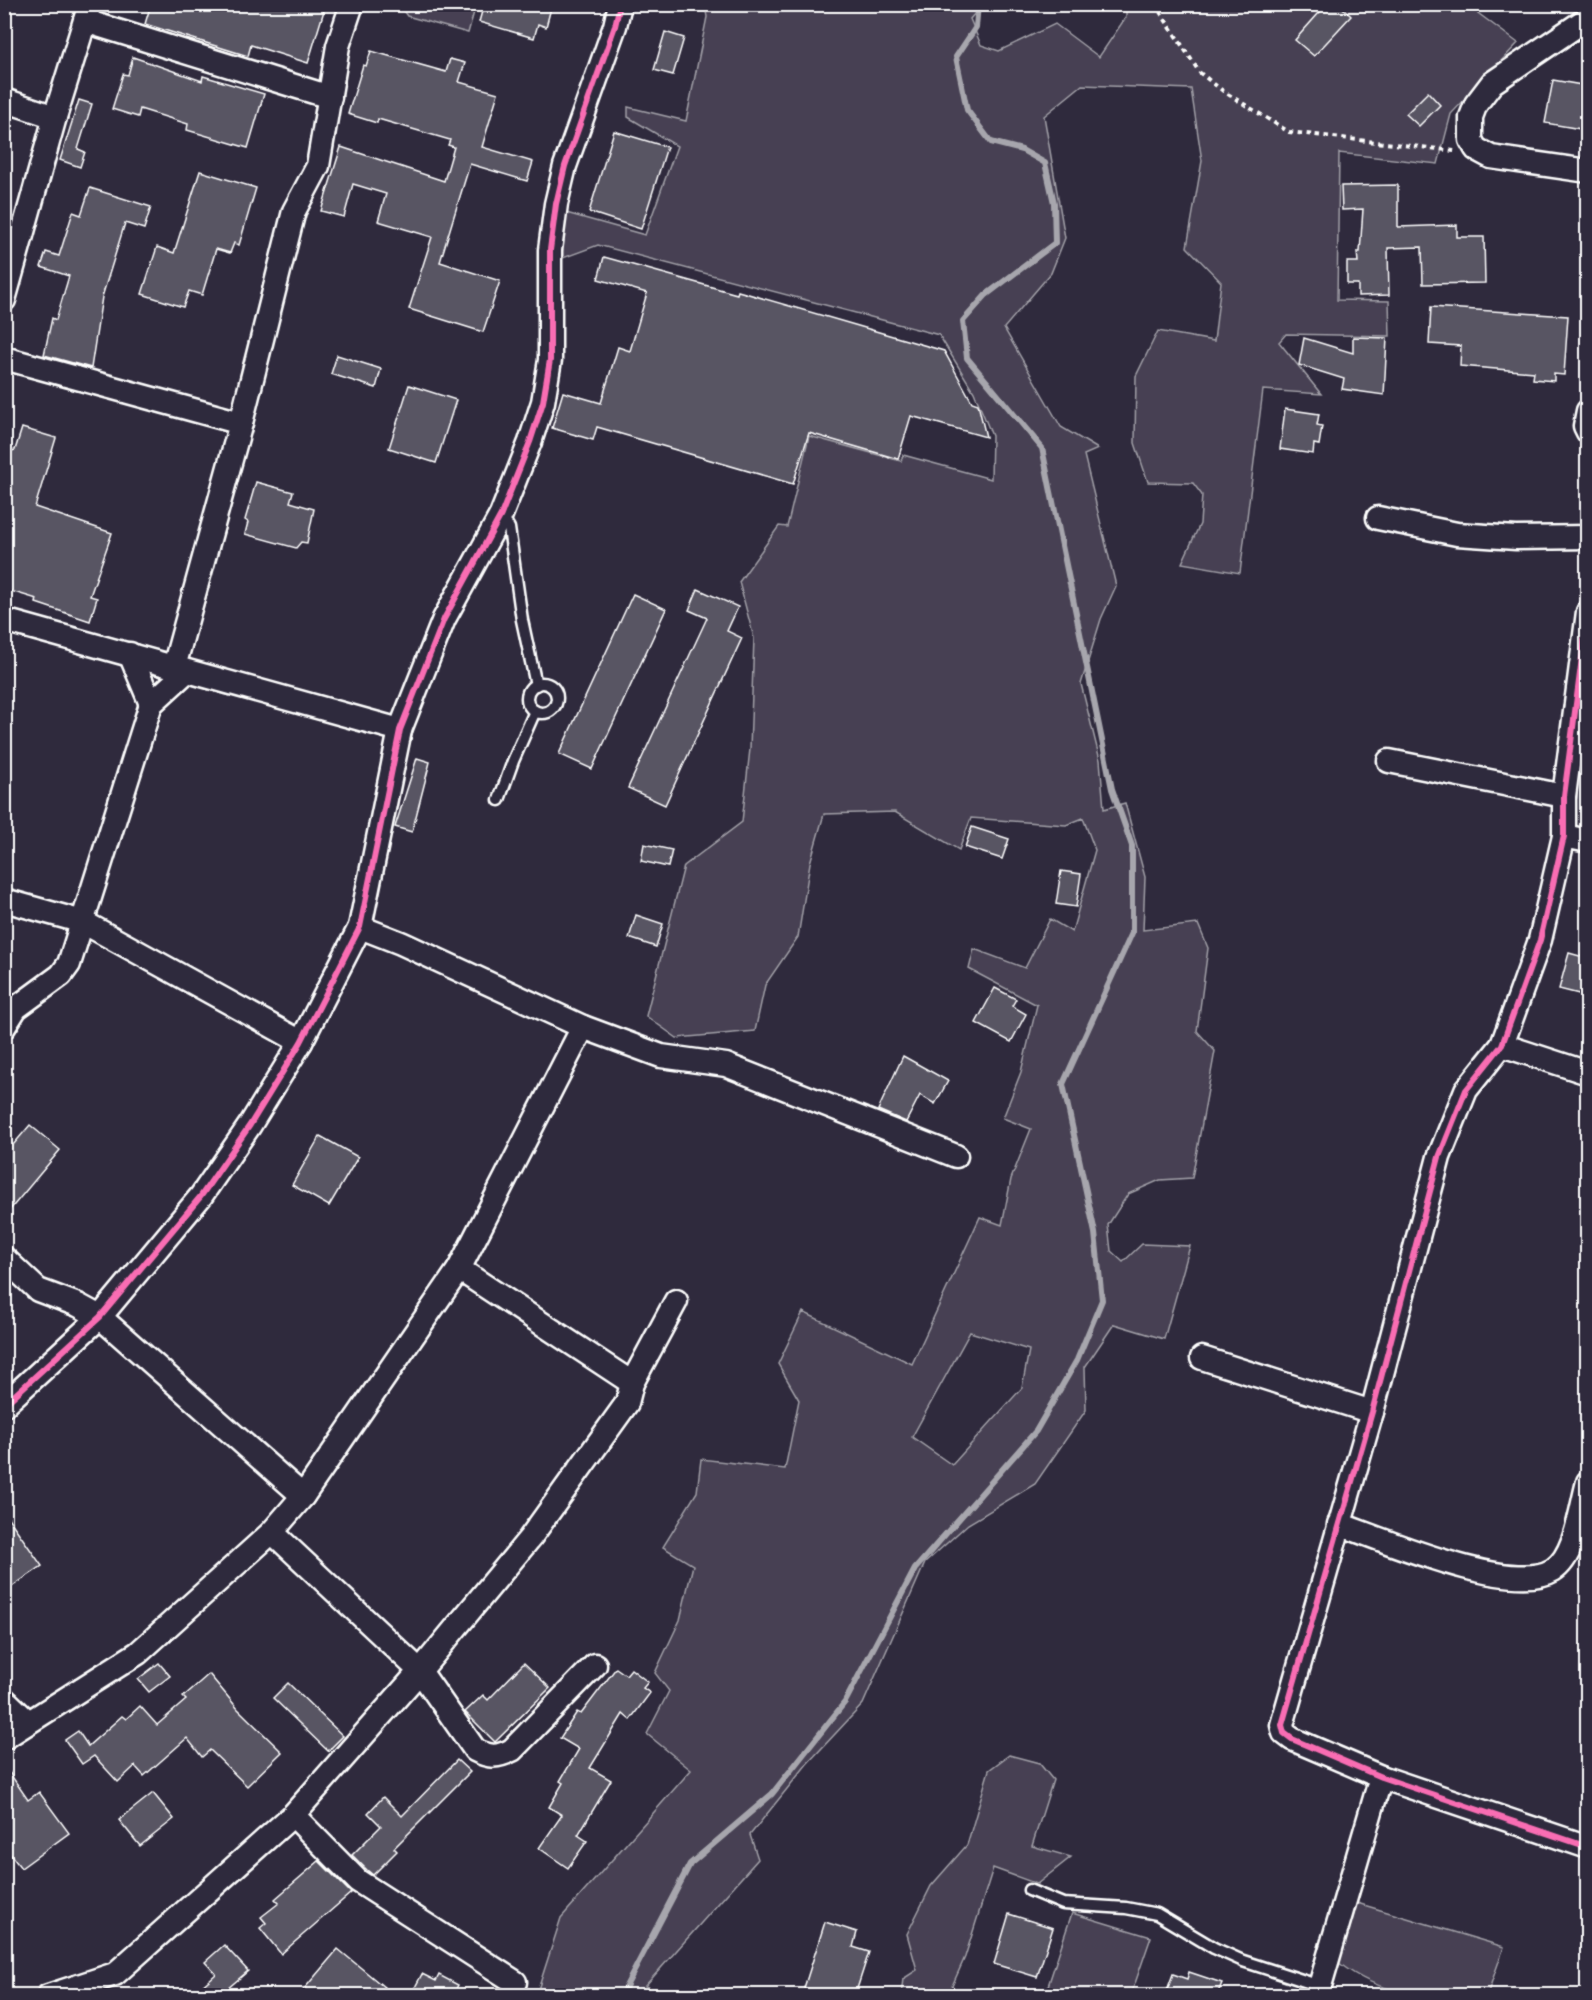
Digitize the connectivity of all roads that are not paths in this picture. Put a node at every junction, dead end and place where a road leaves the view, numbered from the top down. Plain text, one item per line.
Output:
1 (352, 4) edge
2 (620, 4) edge
3 (87, 13) edge
4 (1587, 18) edge
5 (330, 97) junction
6 (4, 100) edge
7 (55, 117) junction
8 (1587, 171) edge
9 (5, 290) edge
10 (4, 300) edge
11 (4, 358) edge
12 (1587, 411) edge
13 (241, 423) junction
14 (1587, 432) edge
15 (501, 516) junction
16 (1378, 518) dead end
17 (1587, 537) edge
18 (1587, 612) edge
19 (4, 620) edge
20 (130, 654) junction
21 (180, 669) junction
22 (536, 685) junction
23 (151, 704) junction
24 (535, 711) junction
25 (400, 730) junction
26 (1389, 761) dead end
27 (1564, 796) junction
28 (500, 800) dead end
29 (1564, 836) junction
30 (1587, 841) edge
31 (4, 900) edge
32 (83, 922) junction
33 (360, 927) junction
34 (4, 1027) edge
35 (583, 1027) junction
36 (301, 1042) junction
37 (1502, 1045) junction
38 (1587, 1073) edge
39 (956, 1156) dead end
40 (4, 1258) edge
41 (459, 1269) junction
42 (676, 1301) dead end
43 (100, 1317) junction
44 (1202, 1358) dead end
45 (632, 1383) junction
46 (4, 1405) edge
47 (1372, 1412) junction
48 (1587, 1482) edge
49 (303, 1496) junction
50 (1339, 1524) junction
51 (272, 1532) junction
52 (595, 1665) dead end
53 (420, 1671) junction
54 (4, 1698) edge
55 (28, 1722) junction
56 (4, 1738) edge
57 (1381, 1778) junction
58 (293, 1815) junction
59 (1587, 1847) edge
60 (1029, 1890) dead end
61 (515, 1982) dead end
62 (1319, 1991) edge
63 (48, 1995) edge

1 - 5 street
2 - 15 street
3 - 5 street
3 - 7 street
4 - 8 street
5 - 13 street
6 - 7 street
7 - 9 street
9 - 10 street
11 - 13 street
12 - 14 street
13 - 21 street
15 - 22 lane
15 - 25 street
16 - 17 street
18 - 27 street
19 - 20 street
20 - 21 street
20 - 23 street
21 - 23 street
21 - 25 street
22 - 24 lane
22 - 24 lane
23 - 32 street
24 - 28 lane
25 - 33 street
26 - 27 street
27 - 29 street
29 - 30 street
29 - 37 street
31 - 32 street
32 - 34 street
32 - 36 street
33 - 35 street
33 - 36 street
35 - 39 street
35 - 41 street
36 - 43 street
37 - 38 street
37 - 47 street
40 - 43 street
41 - 45 street
41 - 49 street
42 - 45 street
43 - 46 street
43 - 49 street
44 - 47 street
45 - 53 street
47 - 50 street
48 - 50 street
49 - 51 street
50 - 57 street
51 - 53 street
51 - 55 street
52 - 53 street
53 - 58 street
54 - 55 street
55 - 56 street
57 - 59 street
57 - 62 street
58 - 61 street
58 - 63 street
60 - 62 lane

